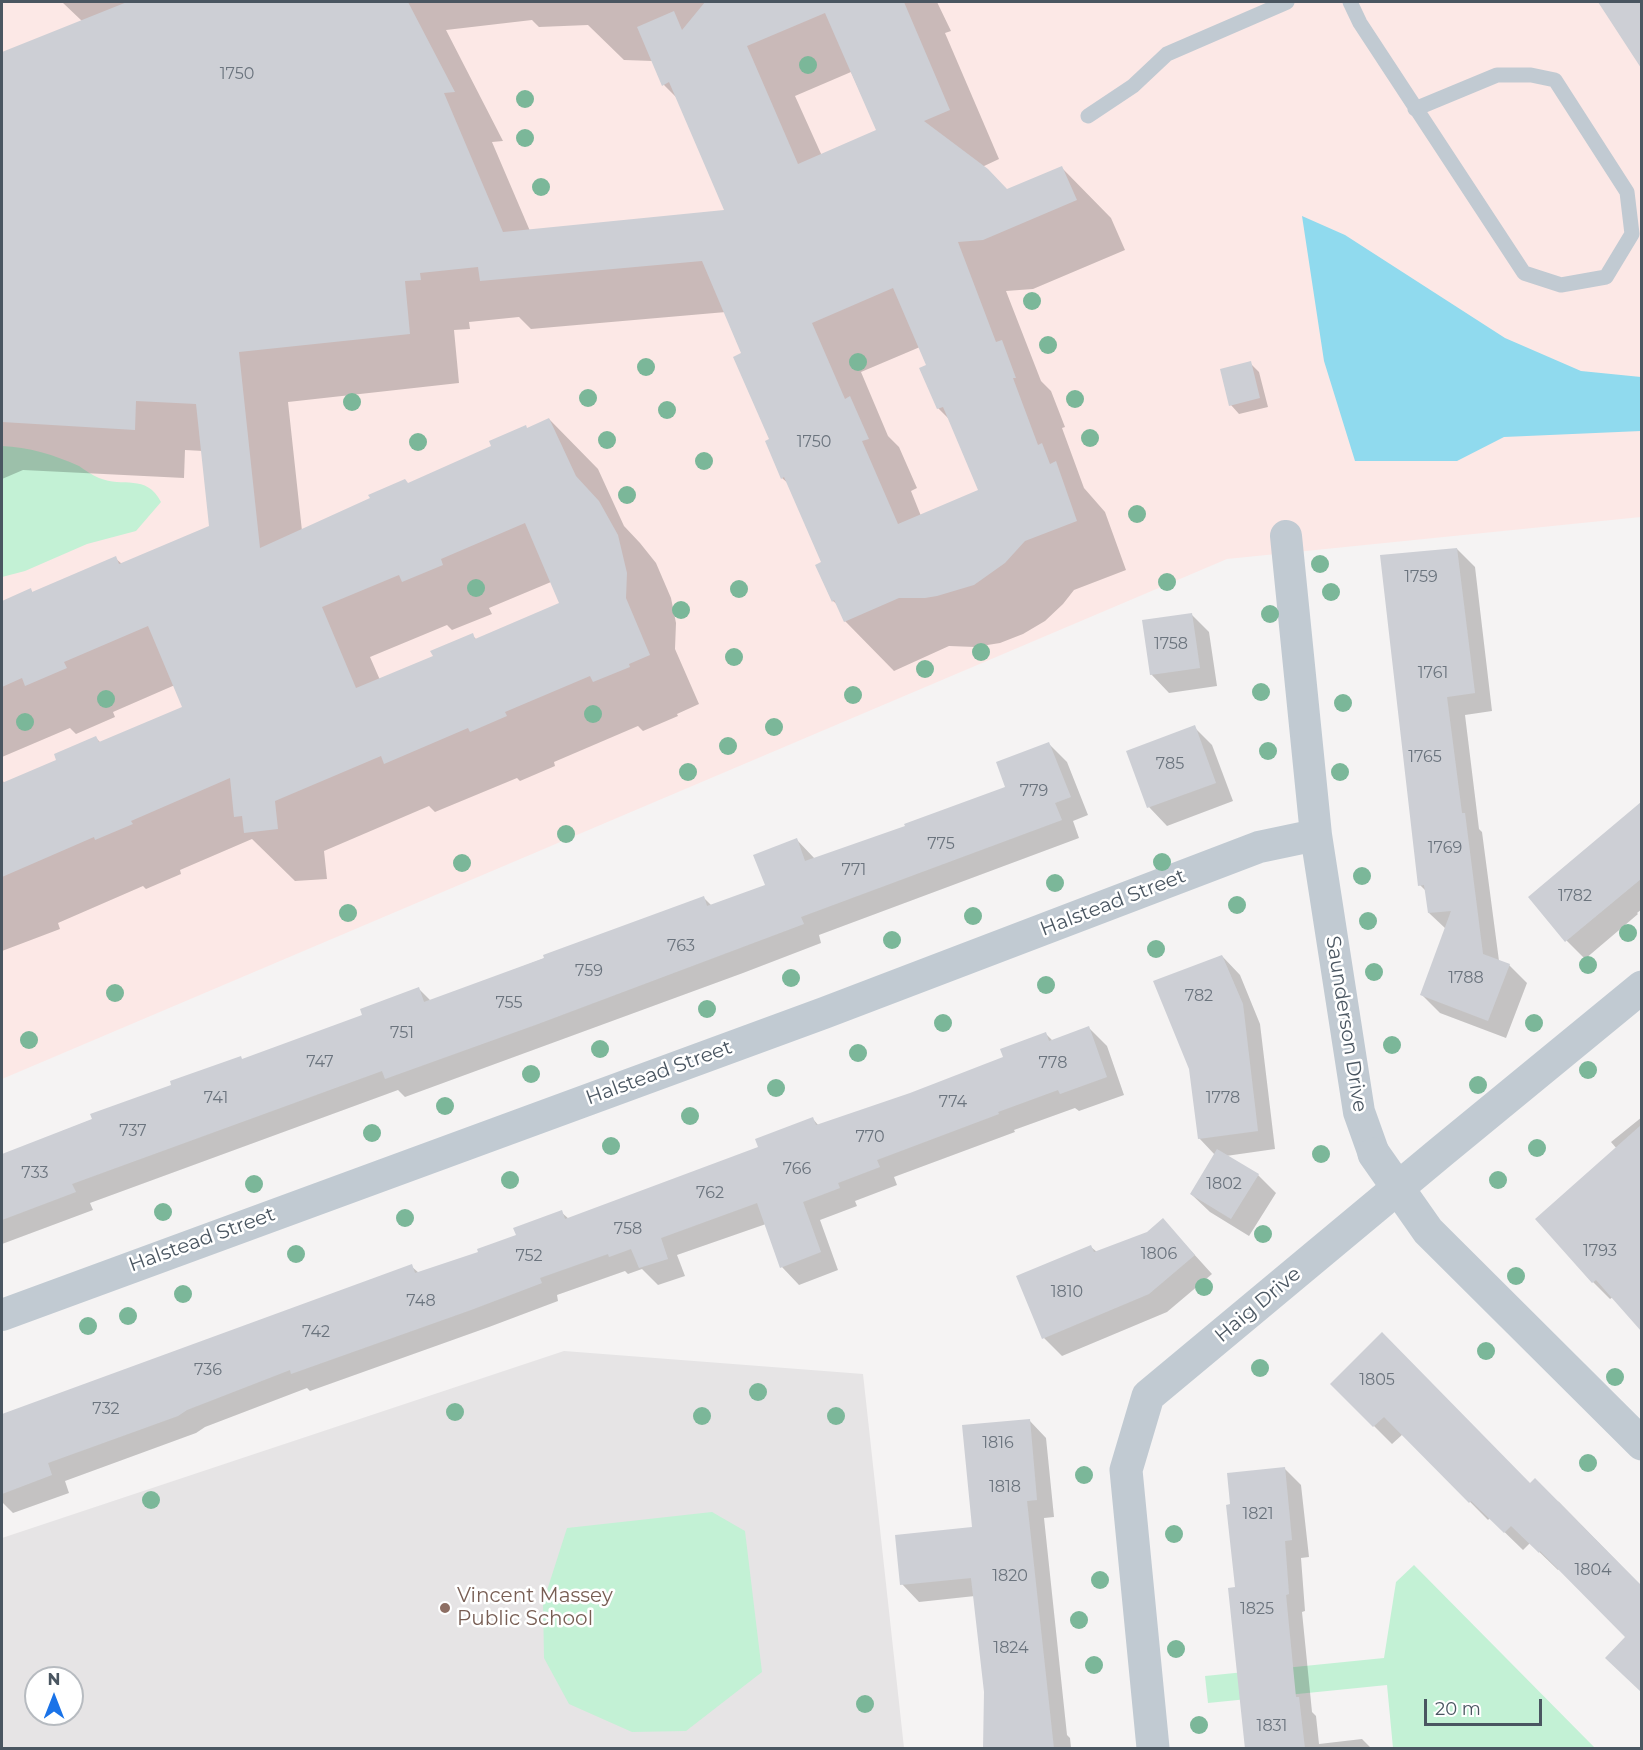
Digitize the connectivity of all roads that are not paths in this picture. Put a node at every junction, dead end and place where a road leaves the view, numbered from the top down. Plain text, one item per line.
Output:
1 (1287, 2) edge
2 (1350, 2) edge
3 (1415, 108) junction
4 (1088, 116) dead end
5 (1286, 536) dead end
6 (1316, 835) junction
7 (1641, 987) edge
8 (1374, 1154) joint
9 (1397, 1189) junction
10 (2, 1315) edge
11 (1641, 1444) edge
12 (1153, 1749) edge

1 - 4 lane
2 - 3 lane
3 - 3 lane
5 - 6 street, Saunderson Drive
6 - 8 street, Saunderson Drive
6 - 10 street, Halstead Street
7 - 9 street, Haig Drive
8 - 9 street, Saunderson Drive
9 - 11 street, Saunderson Drive
9 - 12 street, Haig Drive

